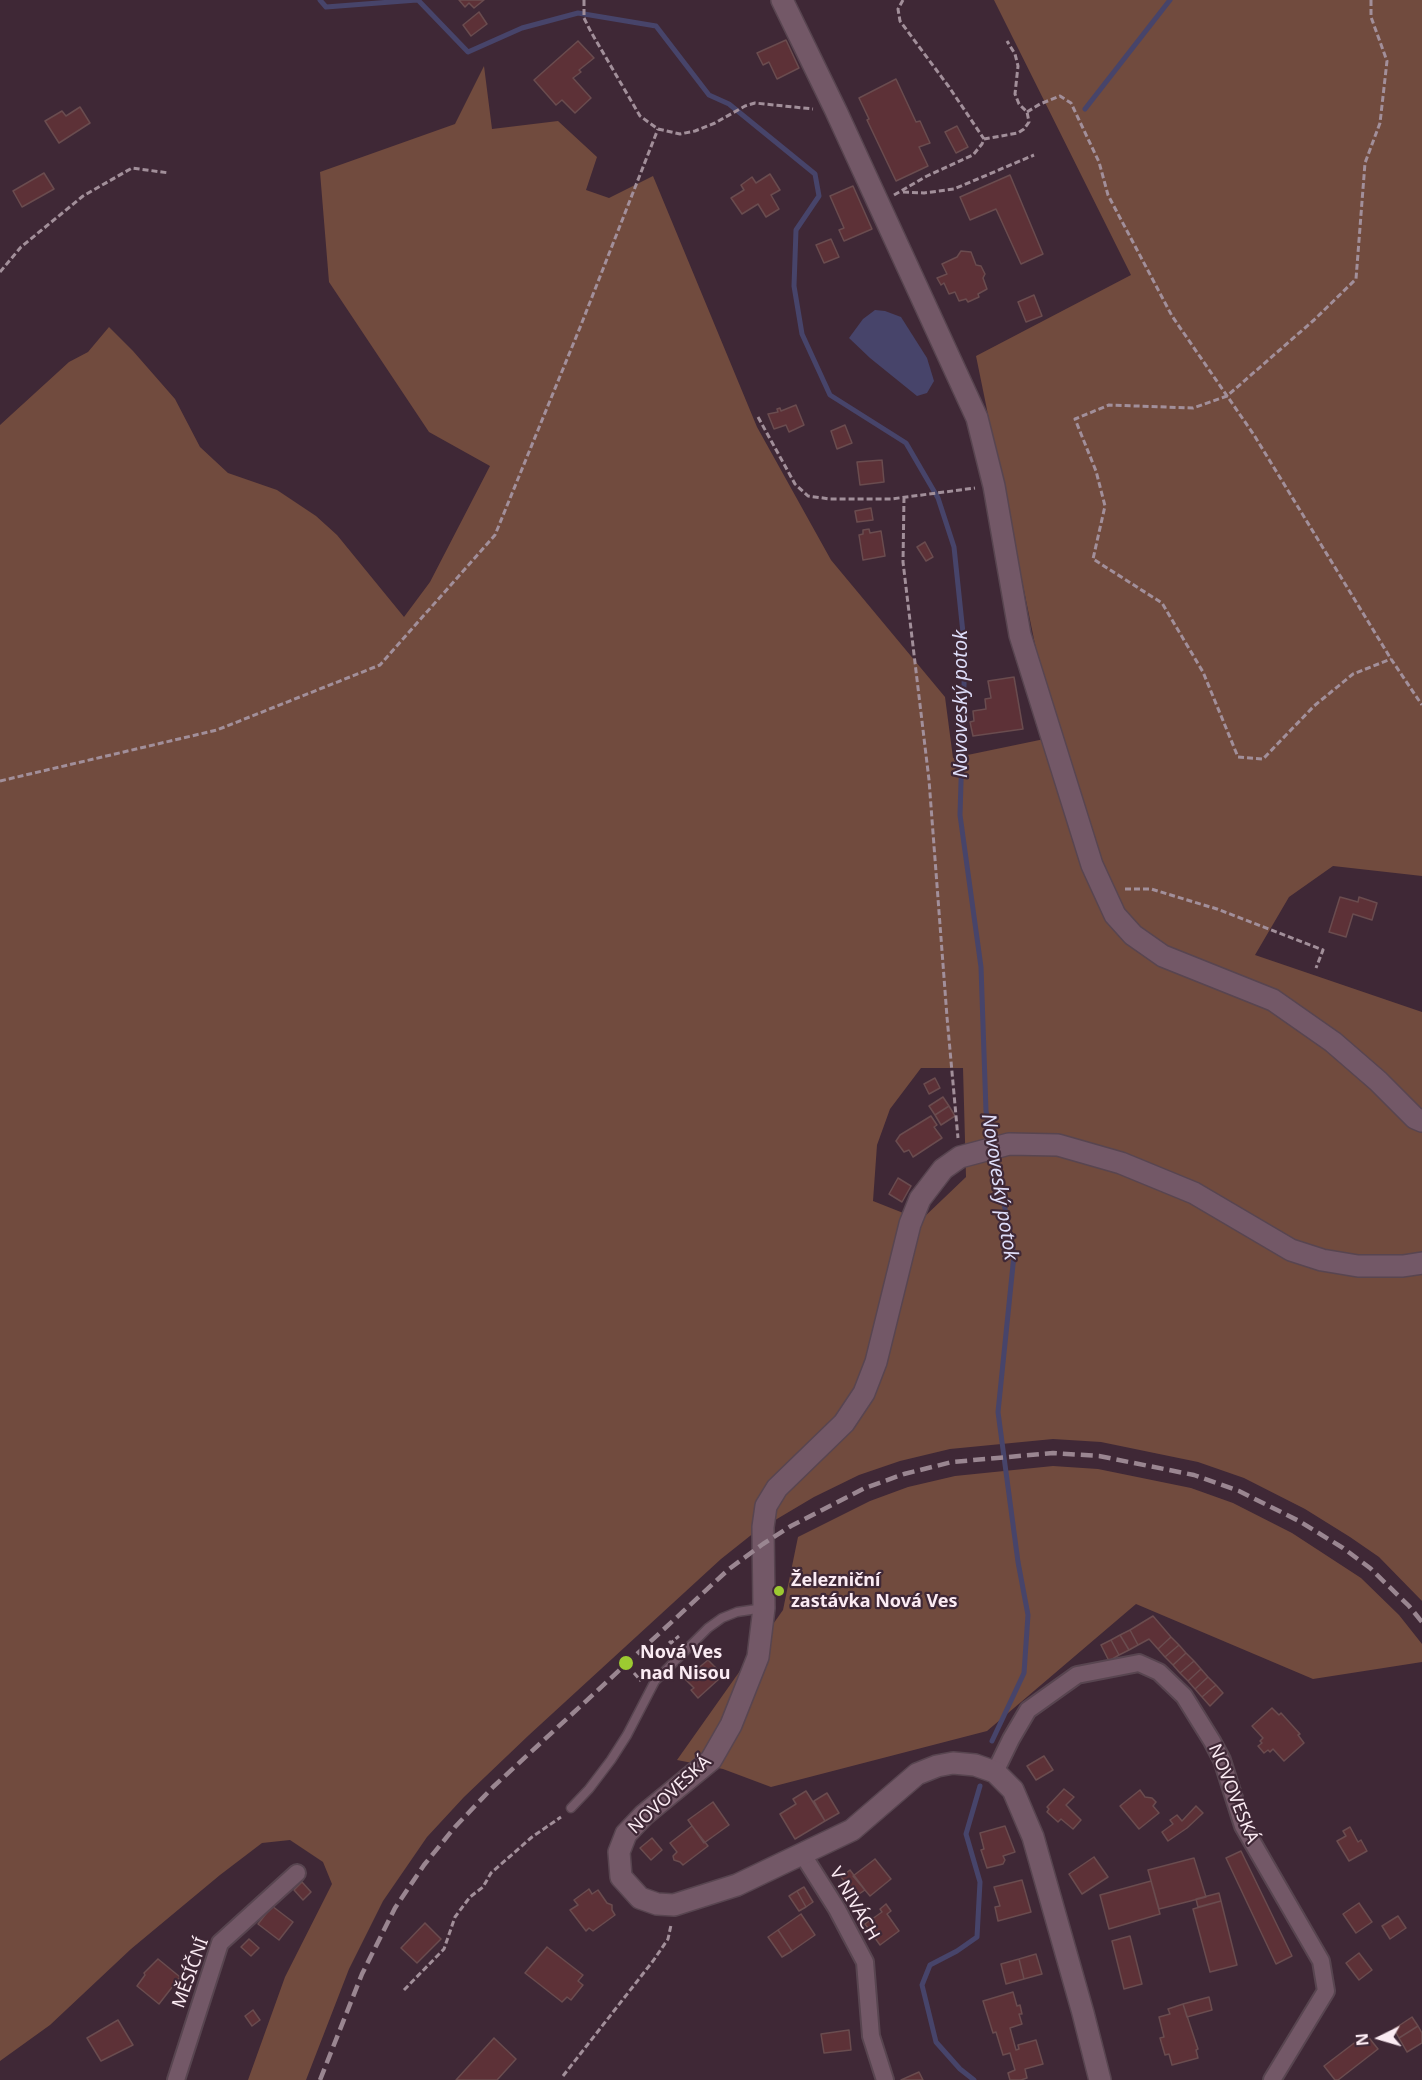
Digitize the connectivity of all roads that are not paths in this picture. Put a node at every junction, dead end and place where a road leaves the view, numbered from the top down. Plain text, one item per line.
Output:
1 (782, 0) edge
2 (1422, 1121) edge
3 (1422, 1263) edge
4 (764, 1608) junction
5 (995, 1772) junction
6 (571, 1808) road end
7 (803, 1855) junction
8 (297, 1873) dead end
9 (176, 2080) edge
10 (885, 2080) edge
11 (1100, 2080) edge
12 (1272, 2080) edge

1 - 2 street
3 - 4 street, NOVOVESKÁ
4 - 6 lane
4 - 7 street, NOVOVESKÁ
5 - 7 street, NOVOVESKÁ
5 - 11 street
5 - 12 street, NOVOVESKÁ
7 - 10 street, V NIVÁCH
8 - 9 street, MĚSÍČNÍ

